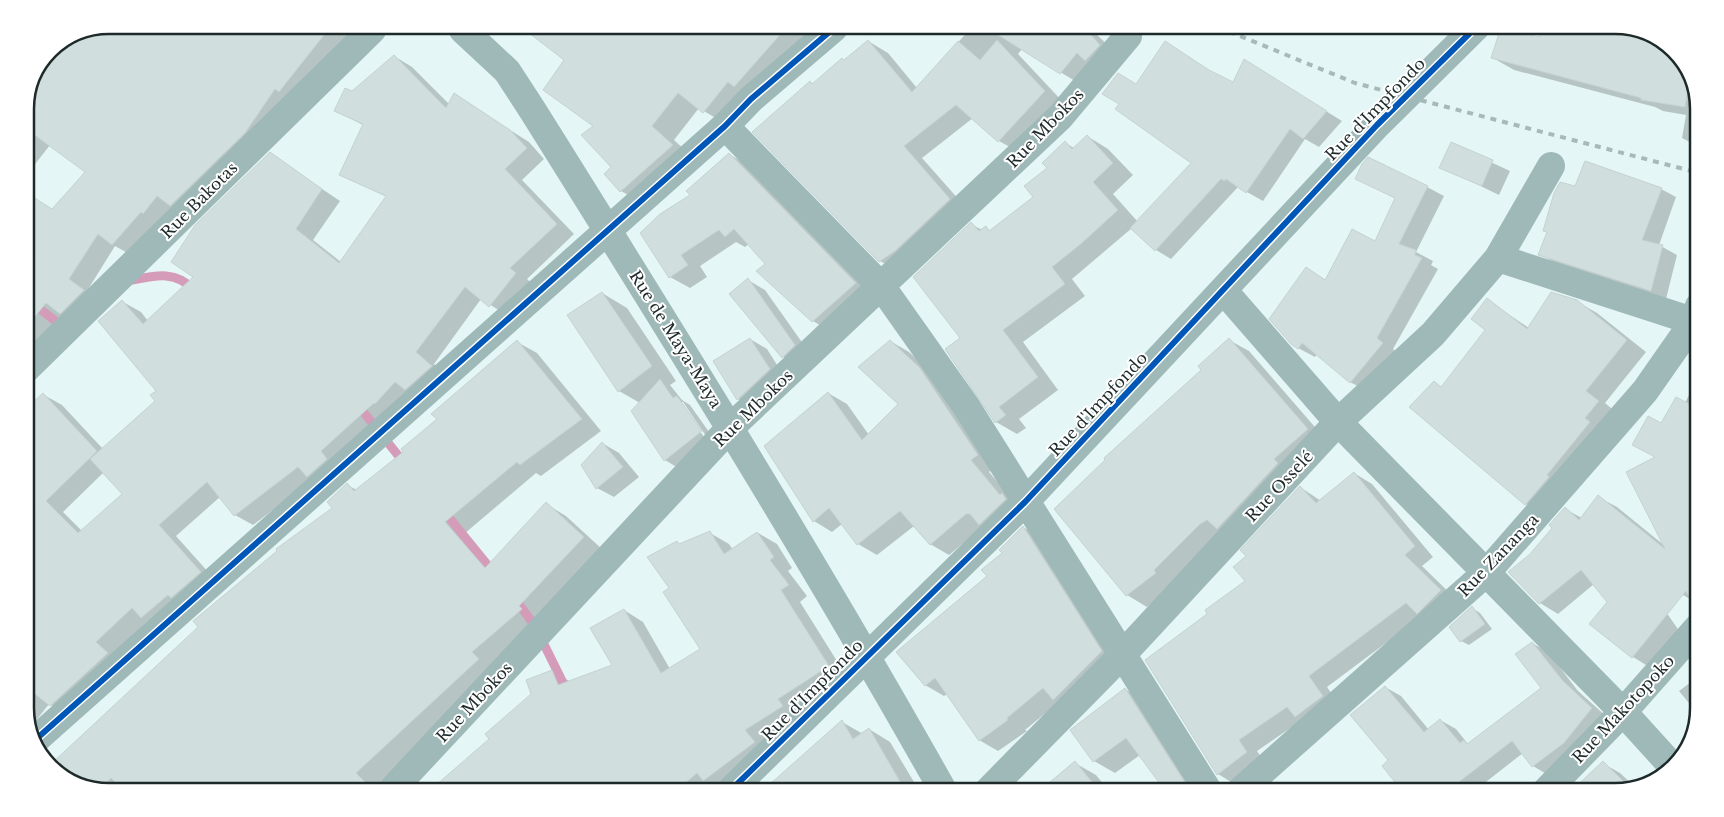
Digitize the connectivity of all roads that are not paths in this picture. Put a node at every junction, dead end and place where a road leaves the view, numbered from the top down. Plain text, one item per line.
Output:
1 (368, 34) edge
2 (467, 34) edge
3 (827, 34) edge
4 (1469, 34) edge
5 (1128, 36) dead end
6 (725, 126) junction
7 (1551, 166) dead end
8 (608, 230) junction
9 (1498, 258) junction
10 (882, 287) junction
11 (1224, 290) junction
12 (1690, 315) edge
13 (1690, 327) edge
14 (34, 361) edge
15 (1338, 422) junction
16 (731, 427) junction
17 (1025, 502) junction
18 (1487, 572) junction
19 (1690, 636) edge
20 (1123, 654) junction
21 (867, 655) junction
22 (1623, 712) junction
23 (39, 737) edge
24 (1668, 762) edge
25 (398, 783) edge
26 (738, 783) edge
27 (939, 783) edge
28 (996, 783) edge
29 (1203, 783) edge
30 (1249, 783) edge
31 (1554, 783) edge

1 - 14 street, Rue Bakotas
2 - 8 street, Rue de Maya-Maya
3 - 6 street
4 - 11 street, Rue d'Impfondo
5 - 10 street, Rue Mbokos
6 - 8 street
6 - 10 street
7 - 9 street, Rue Osselé
8 - 16 street, Rue de Maya-Maya
8 - 23 street
9 - 12 street
9 - 15 street, Rue Osselé
10 - 16 street, Rue Mbokos
10 - 17 street
11 - 15 street
11 - 17 street, Rue d'Impfondo
13 - 18 street, Rue Zananga
15 - 18 street
15 - 20 street, Rue Osselé
16 - 21 street, Rue de Maya-Maya
16 - 25 street, Rue Mbokos
17 - 20 street
17 - 21 street, Rue d'Impfondo
18 - 22 street
18 - 30 street, Rue Zananga
19 - 22 street, Rue Makotopoko
20 - 28 street, Rue Osselé
20 - 29 street
21 - 26 street, Rue d'Impfondo
21 - 27 street, Rue de Maya-Maya
22 - 24 street
22 - 31 street, Rue Makotopoko

